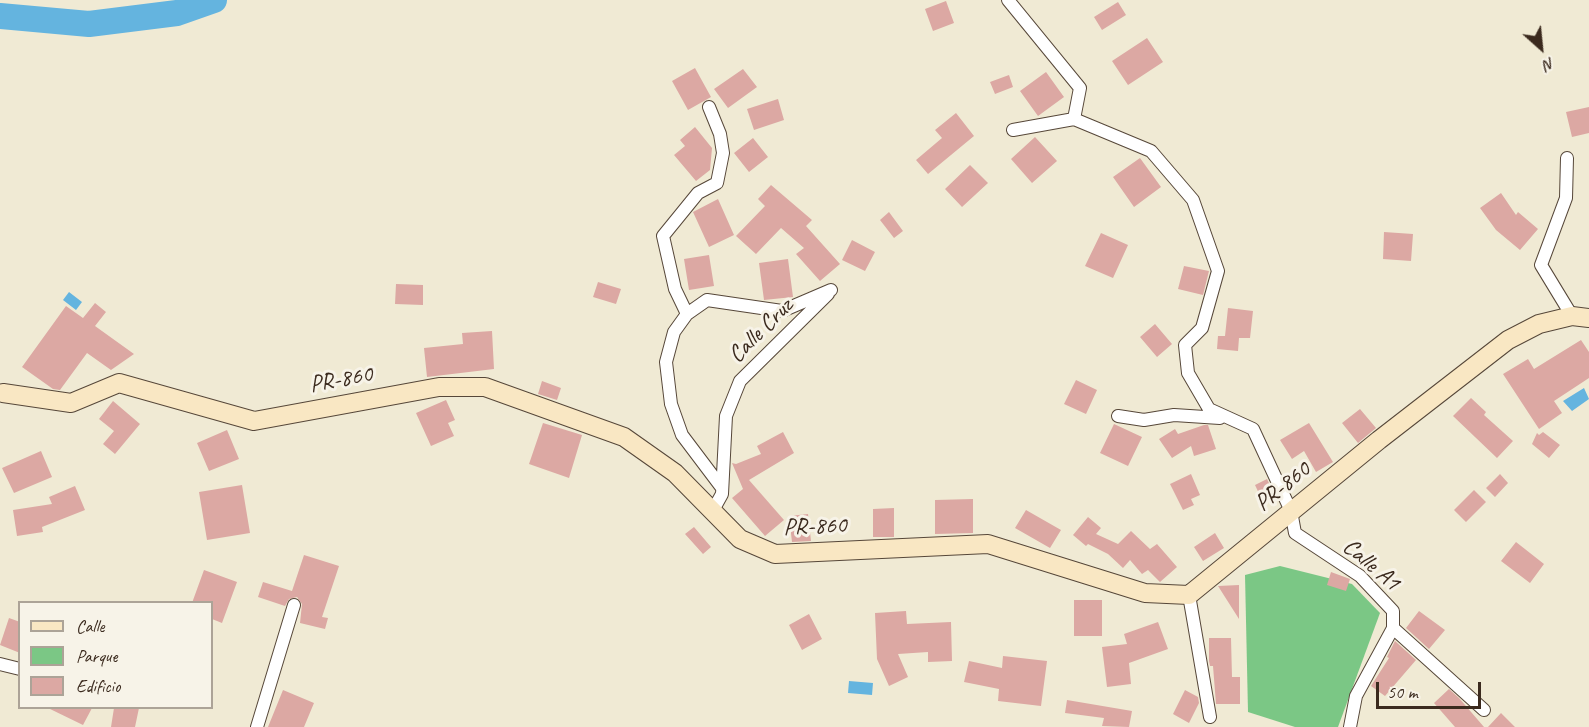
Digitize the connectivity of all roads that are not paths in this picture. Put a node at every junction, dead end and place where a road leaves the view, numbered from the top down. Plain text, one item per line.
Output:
1 (1008, 0) edge
2 (709, 107) dead end
3 (1074, 119) junction
4 (1013, 130) dead end
5 (1567, 158) dead end
6 (687, 314) junction
7 (1580, 317) edge
8 (1, 397) edge
9 (1118, 416) dead end
10 (1233, 420) junction
11 (722, 488) junction
12 (1291, 511) junction
13 (712, 512) junction
14 (1189, 595) junction
15 (294, 606) dead end
16 (1393, 628) junction
17 (0, 664) edge
18 (18, 668) edge
19 (1484, 710) dead end
20 (1210, 717) dead end
21 (257, 727) edge
22 (1350, 727) edge

1 - 3 street
2 - 6 street
3 - 4 street
3 - 10 street, Calle A1
5 - 7 street
6 - 11 street
6 - 11 street, Calle Cruz
7 - 12 street, PR-860 / PR-860
8 - 13 street, PR-860 / PR-860
9 - 10 street
10 - 12 street, Calle A1
11 - 13 street, Calle Cruz
12 - 14 street, PR-860 / PR-860
12 - 16 street, Calle A1
13 - 14 street, PR-860 / PR-860
14 - 20 street
15 - 21 street
16 - 19 street
16 - 22 street, Calle A1
17 - 18 street

